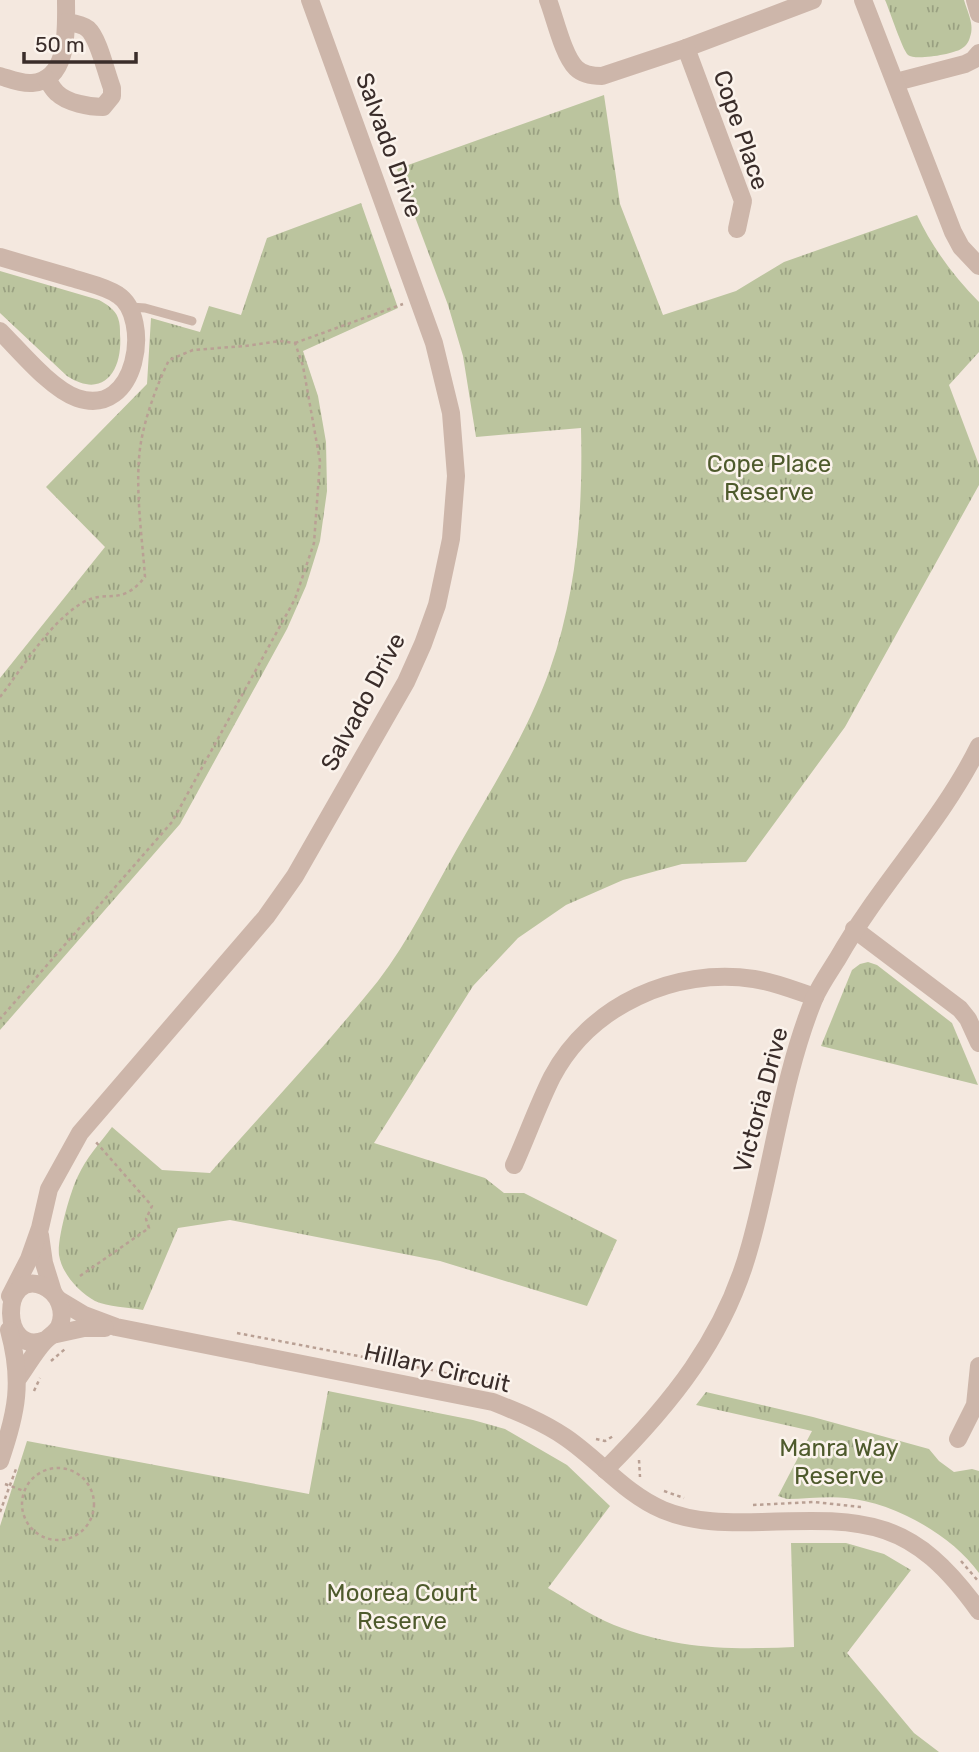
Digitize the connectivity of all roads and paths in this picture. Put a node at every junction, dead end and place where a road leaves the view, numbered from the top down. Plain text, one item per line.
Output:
1 (66, 0) edge
2 (310, 0) edge
3 (548, 0) edge
4 (813, 0) edge
5 (863, 0) edge
6 (975, 0) edge
7 (979, 15) edge
8 (66, 22) junction
9 (686, 48) junction
10 (979, 52) edge
11 (0, 76) edge
12 (47, 79) junction
13 (896, 82) junction
14 (737, 229) dead end
15 (0, 257) edge
16 (979, 266) edge
17 (419, 299) junction
18 (131, 307) junction
19 (192, 321) dead end
20 (0, 331) edge
21 (295, 343) junction
22 (0, 696) edge
23 (979, 746) edge
24 (973, 770) edge
25 (854, 929) junction
26 (815, 997) junction
27 (0, 1019) edge
28 (979, 1043) edge
29 (95, 1141) dead end
30 (514, 1165) dead end
31 (40, 1228) junction
32 (80, 1276) dead end
33 (10, 1296) junction
34 (56, 1296) junction
35 (116, 1327) junction
36 (9, 1330) junction
37 (49, 1338) junction
38 (65, 1349) dead end
39 (48, 1364) dead end
40 (979, 1366) edge
41 (41, 1376) dead end
42 (19, 1377) junction
43 (32, 1397) dead end
44 (958, 1438) dead end
45 (8, 1463) edge
46 (605, 1470) junction
47 (5, 1484) dead end
48 (10, 1486) junction
49 (24, 1491) junction
50 (0, 1512) edge
51 (979, 1611) edge

1 - 8 street
2 - 17 street, Salvado Drive
3 - 9 street
4 - 9 street
5 - 13 street
6 - 7 street
8 - 12 street
8 - 12 street
9 - 14 street, Cope Place
10 - 13 street
11 - 12 street
13 - 16 street
15 - 18 street
17 - 21 path
17 - 31 street, Salvado Drive
18 - 19 lane
18 - 20 street
21 - 22 path
21 - 27 path
23 - 24 street, Victoria Drive
24 - 25 street, Victoria Drive
25 - 26 street, Victoria Drive
25 - 28 street
26 - 30 street
26 - 46 street, Victoria Drive
29 - 32 path
31 - 33 street, Salvado Drive
31 - 34 street, Salvado Drive
33 - 34 street
33 - 36 street, Salvado Drive
34 - 35 street, Hillary Circuit
34 - 37 street, Salvado Drive
35 - 37 street, Hillary Circuit
35 - 46 street, Hillary Circuit
36 - 37 street
36 - 42 street, Salvado Drive
37 - 42 street, Salvado Drive
38 - 39 path
40 - 44 street
41 - 43 path
42 - 45 street, Salvado Drive
45 - 48 path
46 - 51 street, Hillary Circuit
47 - 48 path
48 - 49 path
48 - 50 path
49 - 49 path

